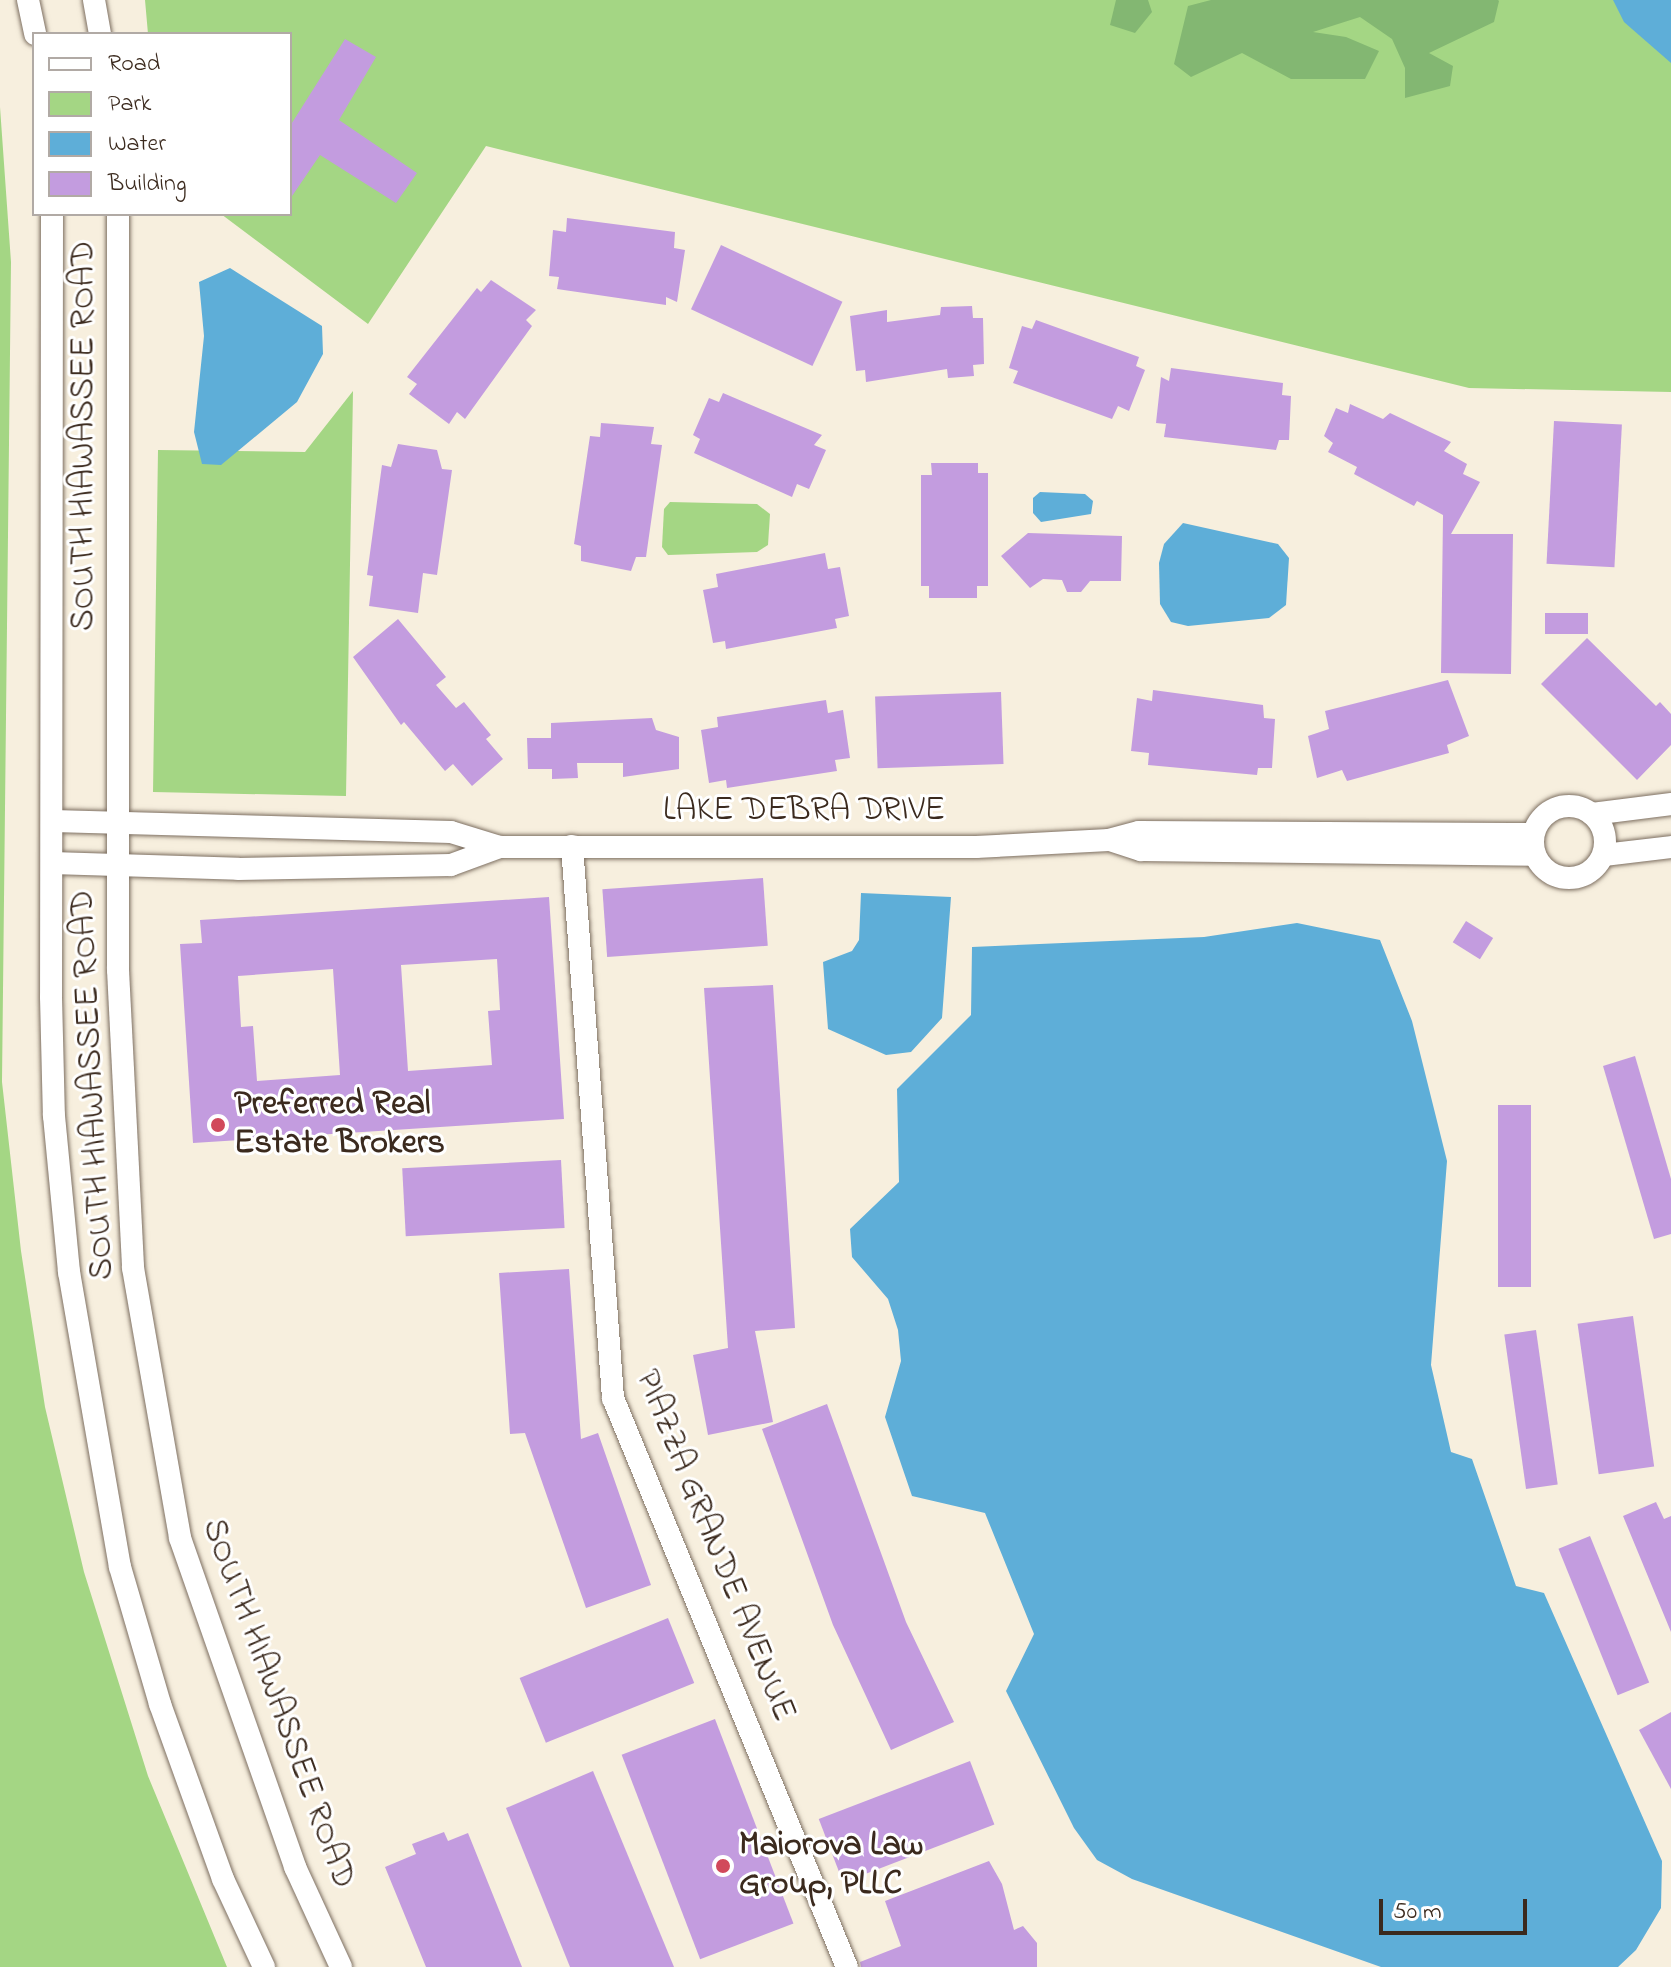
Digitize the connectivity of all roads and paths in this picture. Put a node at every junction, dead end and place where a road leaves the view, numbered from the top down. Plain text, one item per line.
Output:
1 (28, 0) edge
2 (94, 0) edge
3 (35, 32) edge
4 (100, 32) edge
5 (52, 216) edge
6 (118, 216) edge
7 (1671, 804) edge
8 (1592, 814) junction
9 (53, 821) junction
10 (119, 821) junction
11 (327, 829) junction
12 (1534, 845) junction
13 (572, 846) junction
14 (500, 847) junction
15 (1671, 847) edge
16 (1604, 855) junction
17 (52, 863) junction
18 (118, 867) junction
19 (326, 868) junction
20 (264, 1967) edge
21 (341, 1967) edge
22 (847, 1967) edge

1 - 3 street
2 - 4 street
5 - 9 street, SOUTH HIAWASSEE ROAD
6 - 10 street, SOUTH HIAWASSEE ROAD
7 - 8 street
8 - 12 street
8 - 16 street
9 - 10 street, LAKE DEBRA DRIVE
9 - 17 street, SOUTH HIAWASSEE ROAD
10 - 11 street, LAKE DEBRA DRIVE
10 - 18 street, SOUTH HIAWASSEE ROAD
11 - 14 street, LAKE DEBRA DRIVE
11 - 19 street
12 - 13 street, LAKE DEBRA DRIVE
12 - 16 street
13 - 14 street, LAKE DEBRA DRIVE
13 - 22 street, PIAZZA GRANDE AVENUE
14 - 19 street, LAKE DEBRA DRIVE
15 - 16 street
17 - 18 street, LAKE DEBRA DRIVE
17 - 20 street, SOUTH HIAWASSEE ROAD
18 - 19 street, LAKE DEBRA DRIVE
18 - 21 street, SOUTH HIAWASSEE ROAD

